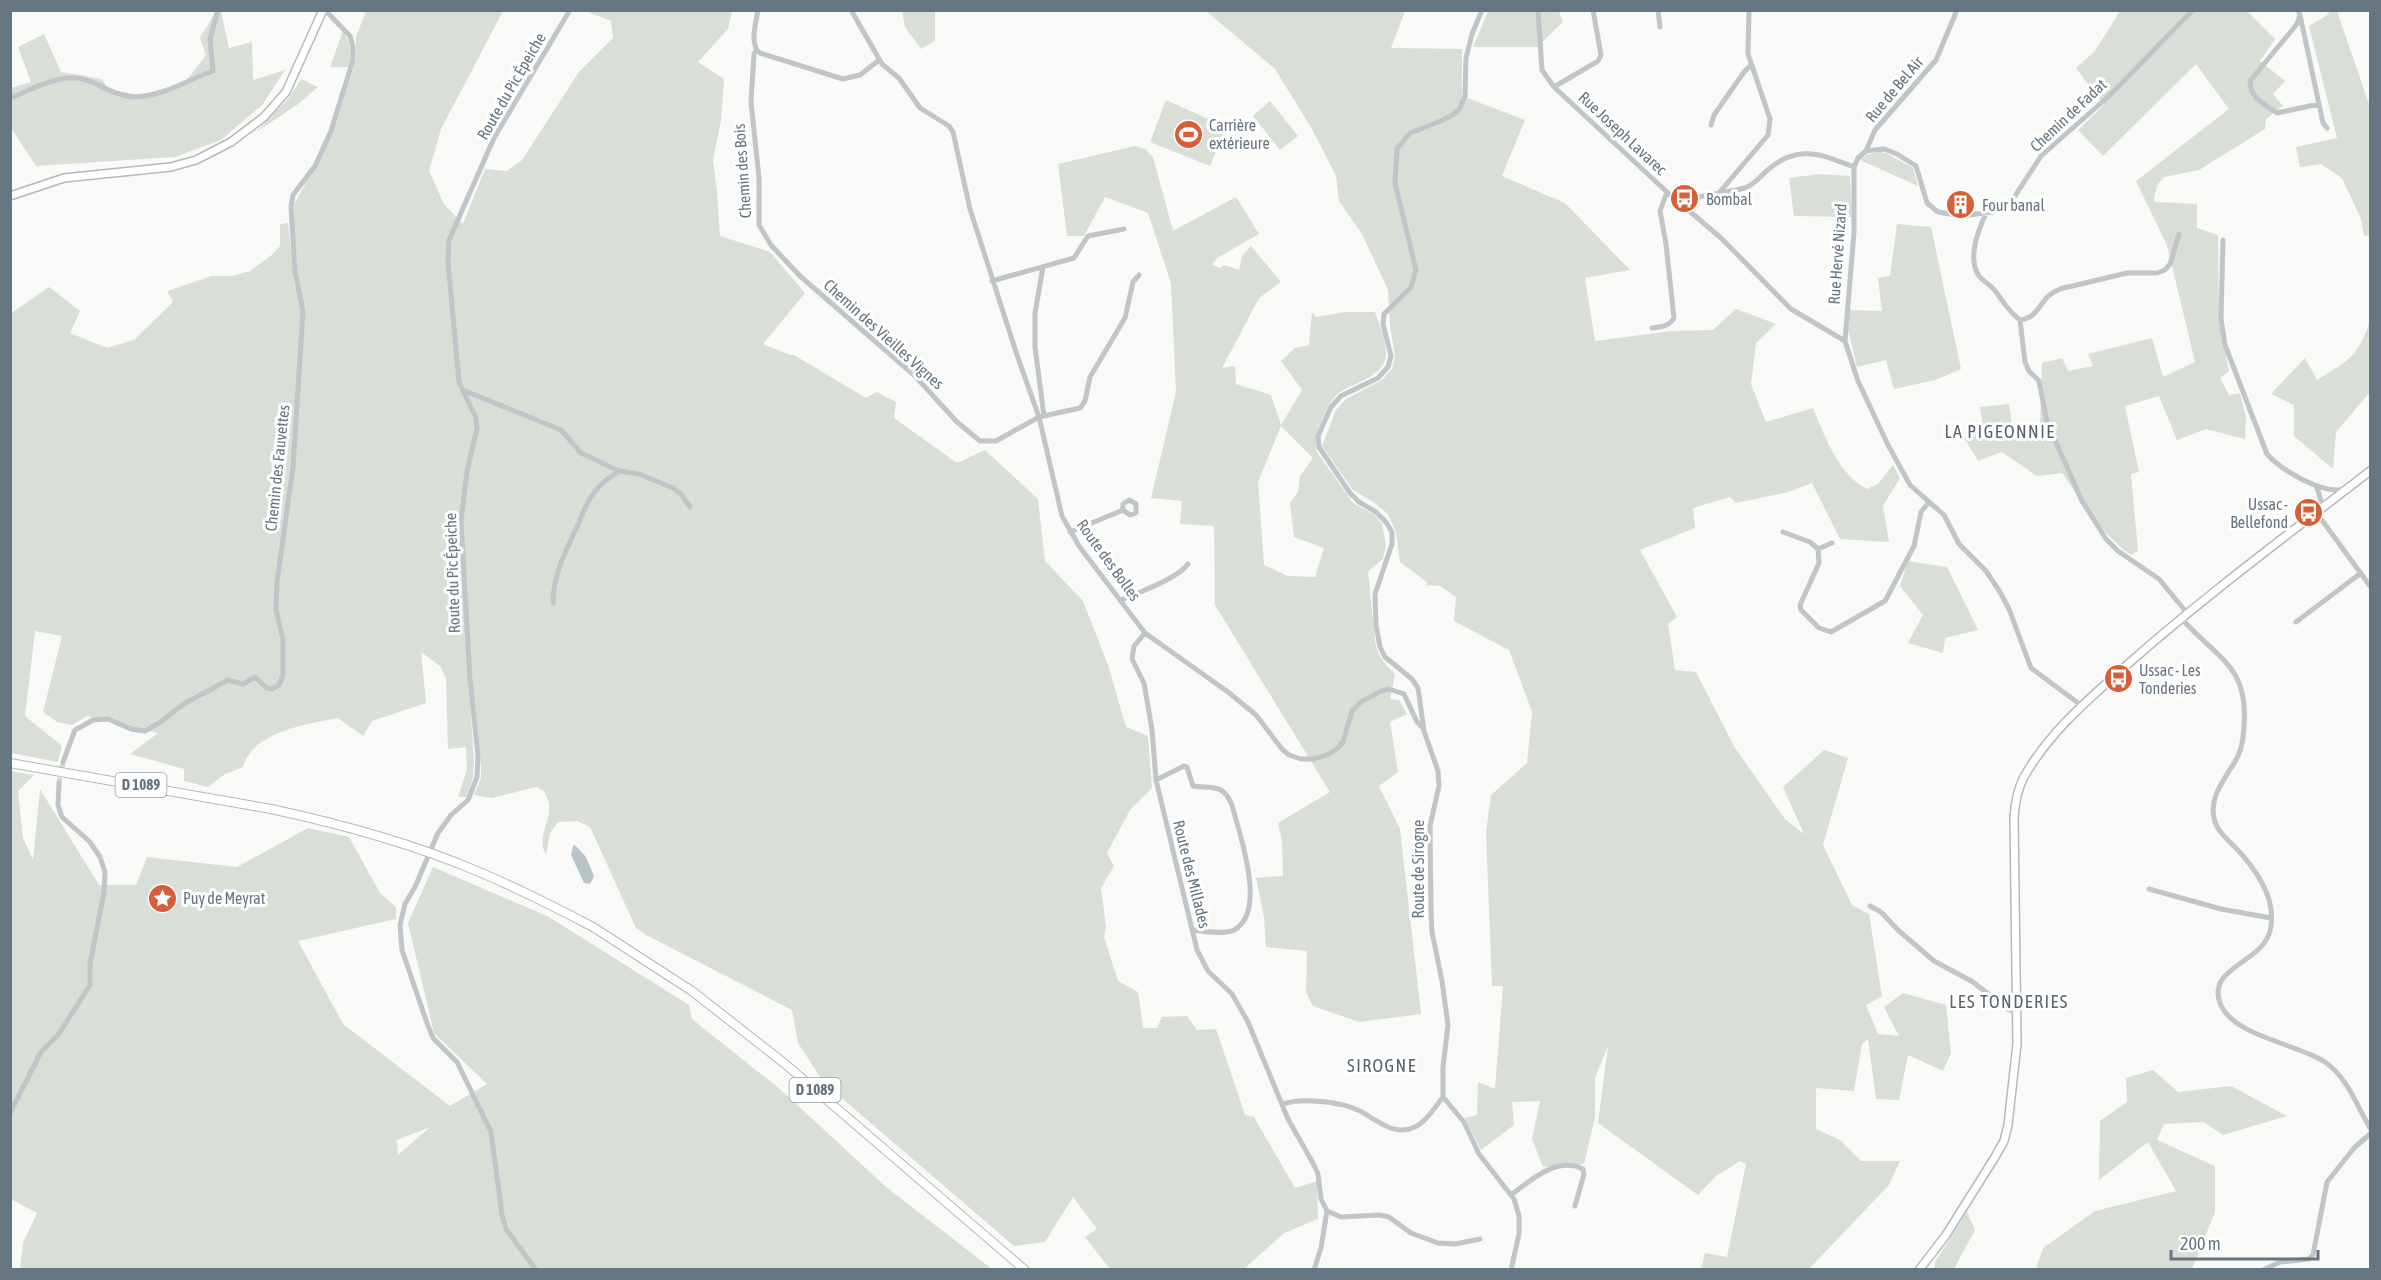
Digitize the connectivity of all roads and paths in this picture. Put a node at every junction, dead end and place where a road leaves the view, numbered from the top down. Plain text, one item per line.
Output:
1 (218, 10) edge
2 (324, 10) edge
3 (570, 10) edge
4 (758, 10) edge
5 (851, 10) edge
6 (1482, 10) edge
7 (1538, 10) edge
8 (1593, 10) edge
9 (1658, 10) edge
10 (1749, 10) edge
11 (1957, 10) edge
12 (2193, 10) edge
13 (2299, 13) edge
14 (1660, 27) dead end
15 (756, 50) junction
16 (879, 60) junction
17 (1750, 66) junction
18 (1554, 87) junction
19 (10, 98) edge
20 (2319, 104) junction
21 (1711, 125) dead end
22 (2326, 128) dead end
23 (1866, 151) junction
24 (1854, 168) junction
25 (1730, 181) junction
26 (1741, 189) junction
27 (1667, 192) junction
28 (1719, 193) junction
29 (10, 196) edge
30 (1681, 205) junction
31 (1986, 213) junction
32 (1124, 230) dead end
33 (2179, 234) dead end
34 (2223, 240) dead end
35 (1043, 267) junction
36 (1139, 275) dead end
37 (800, 276) joint
38 (992, 281) junction
39 (2020, 320) junction
40 (1652, 328) dead end
41 (1845, 341) junction
42 (462, 390) junction
43 (1042, 416) junction
44 (619, 471) junction
45 (2370, 471) edge
46 (2316, 487) junction
47 (2348, 488) junction
48 (1929, 502) junction
49 (690, 507) dead end
50 (2324, 507) junction
51 (1123, 510) dead end
52 (2316, 512) junction
53 (1070, 532) junction
54 (1784, 532) dead end
55 (1832, 543) dead end
56 (1818, 549) junction
57 (1188, 564) dead end
58 (2361, 573) junction
59 (2370, 586) edge
60 (1121, 600) junction
61 (553, 603) dead end
62 (2184, 616) junction
63 (2296, 621) dead end
64 (1146, 633) junction
65 (2082, 706) junction
66 (1424, 729) junction
67 (63, 762) tunnel mouth
68 (10, 763) edge
69 (1156, 780) junction
70 (59, 783) tunnel mouth
71 (2149, 889) dead end
72 (1870, 906) dead end
73 (2271, 918) junction
74 (1192, 930) junction
75 (2017, 1011) junction
76 (1443, 1097) junction
77 (1283, 1104) junction
78 (10, 1113) edge
79 (2370, 1128) edge
80 (2370, 1134) edge
81 (1511, 1195) junction
82 (1575, 1206) dead end
83 (1326, 1210) junction
84 (1480, 1239) dead end
85 (1926, 1261) junction
86 (536, 1269) edge
87 (1025, 1269) edge
88 (1314, 1269) edge
89 (1511, 1269) edge
90 (1919, 1269) edge
91 (1929, 1269) edge
92 (2263, 1269) edge

1 - 19 street
2 - 29 main road
2 - 67 street, Chemin des Fauvettes
3 - 42 street, Route du Pic Épeiche
4 - 15 street, Chemin des Bois
5 - 16 street
6 - 66 street, Route de Sirogne
7 - 18 street, Rue Joseph Lavarec
8 - 18 street
9 - 14 street
10 - 17 street
11 - 23 street, Rue de Bel Air
12 - 31 street, Chemin de Fadat
13 - 20 street
13 - 20 street
15 - 16 street
15 - 37 street, Chemin des Bois
16 - 38 street, Route des Bolles
17 - 21 street
17 - 25 street
18 - 27 street, Rue Joseph Lavarec
20 - 22 street
23 - 24 street
23 - 31 street, Chemin de Fadat
24 - 26 street
24 - 41 street, Rue Hervé Nizard
25 - 26 street
25 - 28 street
26 - 28 street
27 - 30 street, Rue Joseph Lavarec
27 - 40 street
28 - 30 street
30 - 41 street, Rue Joseph Lavarec
31 - 39 street
32 - 35 street
33 - 39 street
34 - 46 street
35 - 38 street
35 - 43 street
36 - 43 street, Chemin des Vieilles Vignes
37 - 43 street, Chemin des Vieilles Vignes
38 - 43 street, Route des Bolles
39 - 62 street
41 - 48 street
42 - 44 street
42 - 86 street, Route du Pic Épeiche
43 - 53 street, Route des Bolles
44 - 49 street
44 - 61 street
45 - 47 main road
46 - 47 street
46 - 50 street
47 - 50 main road
48 - 56 street
48 - 65 street
50 - 52 main road
51 - 53 street
52 - 58 street
52 - 62 main road
53 - 60 street, Route des Bolles
54 - 56 street
55 - 56 street
57 - 60 street
58 - 59 street
58 - 63 street
60 - 64 street, Route des Bolles
62 - 65 main road
62 - 73 street
64 - 66 street, Route des Bolles
64 - 69 street, Route des Millades
65 - 75 main road
66 - 76 street, Route de Sirogne
68 - 87 highway, D 1089, bridge
69 - 74 street, Route des Millades
69 - 74 street
70 - 78 street
71 - 73 street
72 - 75 street
73 - 79 street
74 - 77 street, Route des Millades
75 - 85 main road
76 - 77 street
76 - 81 street
77 - 83 street, Route des Millades
80 - 92 street
81 - 82 street
81 - 89 street
83 - 84 street
83 - 88 street
85 - 90 main road
85 - 91 street

